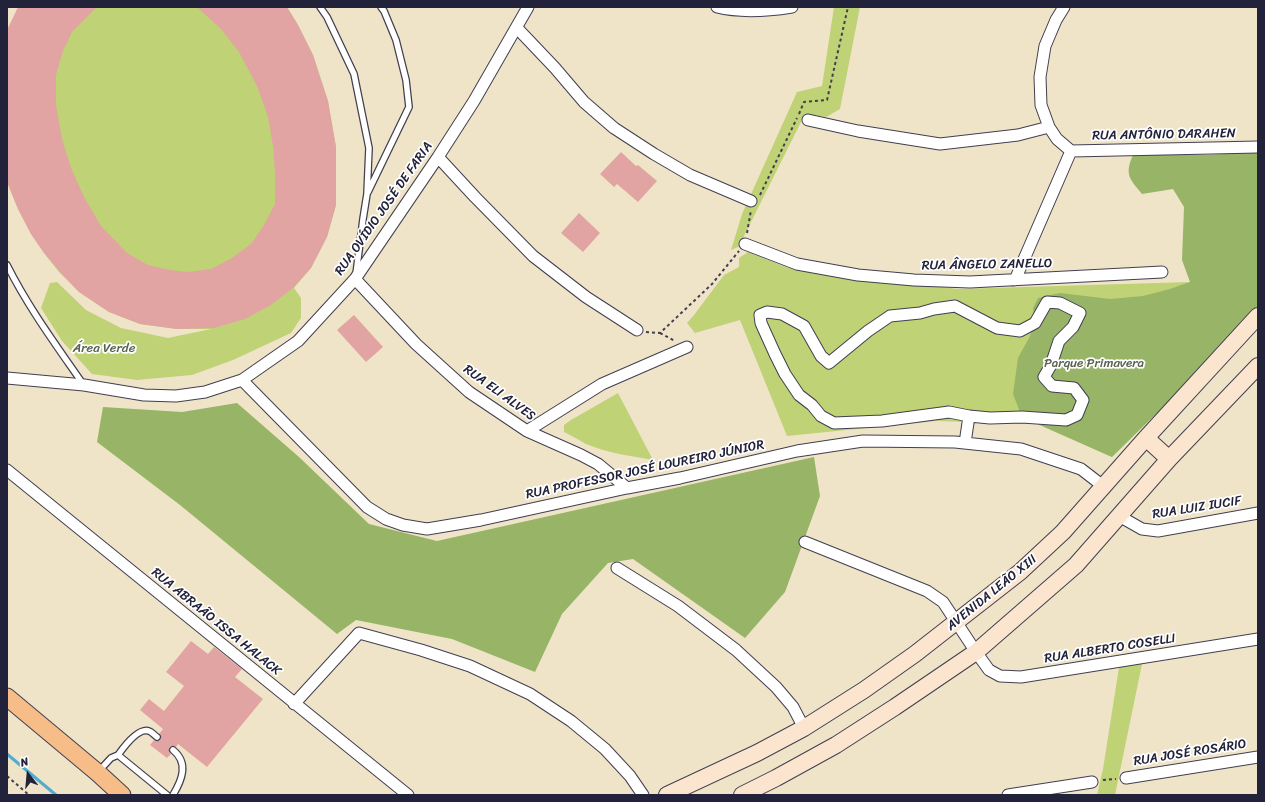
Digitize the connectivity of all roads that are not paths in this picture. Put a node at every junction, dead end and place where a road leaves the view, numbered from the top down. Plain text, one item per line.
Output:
1 (320, 7) edge
2 (381, 7) edge
3 (528, 7) edge
4 (717, 7) edge
5 (792, 7) edge
6 (1064, 7) edge
7 (517, 28) junction
8 (808, 120) dead end
9 (1049, 127) junction
10 (1258, 147) edge
11 (1071, 151) junction
12 (438, 157) junction
13 (368, 194) junction
14 (751, 201) road end
15 (745, 244) road end
16 (7, 265) edge
17 (1162, 272) dead end
18 (7, 276) edge
19 (355, 279) junction
20 (1015, 280) junction
21 (15, 282) junction
22 (1258, 316) edge
23 (637, 330) road end
24 (687, 347) dead end
25 (1255, 374) edge
26 (7, 378) edge
27 (242, 380) junction
28 (84, 385) junction
29 (969, 416) junction
30 (527, 431) junction
31 (1146, 438) junction
32 (966, 443) junction
33 (1169, 459) junction
34 (7, 470) edge
35 (1103, 486) junction
36 (627, 488) junction
37 (1258, 513) edge
38 (1119, 516) junction
39 (805, 542) dead end
40 (617, 568) dead end
41 (957, 622) junction
42 (1258, 639) edge
43 (976, 652) junction
44 (7, 697) edge
45 (294, 704) junction
46 (804, 728) junction
47 (157, 737) dead end
48 (173, 750) dead end
49 (118, 755) junction
50 (1258, 757) edge
51 (98, 773) junction
52 (1126, 778) road end
53 (1092, 782) road end
54 (122, 795) edge
55 (167, 795) edge
56 (173, 795) edge
57 (408, 795) edge
58 (643, 795) edge
59 (667, 795) edge
60 (742, 795) edge
61 (1008, 795) edge

1 - 13 lane
2 - 13 lane
3 - 7 street, RUA OVÍDIO JOSÉ DE FARIA
4 - 5 street
6 - 9 street
7 - 12 street, RUA OVÍDIO JOSÉ DE FARIA
7 - 14 street
8 - 9 street
9 - 11 street
10 - 11 street, RUA ANTÔNIO DARAHEN
11 - 20 street
12 - 19 street, RUA OVÍDIO JOSÉ DE FARIA
12 - 23 street
13 - 19 lane
15 - 20 street, RUA ÂNGELO ZANELLO
16 - 21 lane
17 - 20 street, RUA ÂNGELO ZANELLO
18 - 21 lane
19 - 27 street, RUA OVÍDIO JOSÉ DE FARIA
19 - 30 street, RUA ELI ALVES
21 - 28 lane
22 - 31 main road, AVENIDA LEÃO XIII
24 - 30 street
25 - 33 main road
26 - 28 street, RUA OVÍDIO JOSÉ DE FARIA
27 - 28 street, RUA OVÍDIO JOSÉ DE FARIA
27 - 36 street, RUA PROFESSOR JOSÉ LOUREIRO JÚNIOR
29 - 29 street
29 - 32 street
30 - 36 street, RUA ELI ALVES
31 - 33 main road
31 - 35 main road, AVENIDA LEÃO XIII
32 - 35 street, RUA PROFESSOR JOSÉ LOUREIRO JÚNIOR
32 - 36 street, RUA PROFESSOR JOSÉ LOUREIRO JÚNIOR
33 - 38 main road
34 - 45 street, RUA ABRAÃO ISSA HALACK
35 - 41 main road, AVENIDA LEÃO XIII
37 - 38 street, RUA LUIZ IUCIF
38 - 43 main road
39 - 41 street, RUA ALBERTO COSELLI
40 - 46 street
41 - 43 street, RUA ALBERTO COSELLI
41 - 46 main road, AVENIDA LEÃO XIII
42 - 43 street, RUA ALBERTO COSELLI
43 - 60 main road
44 - 51 main road
45 - 57 street, RUA ABRAÃO ISSA HALACK
45 - 58 street
46 - 59 main road, AVENIDA LEÃO XIII
47 - 49 lane
48 - 56 lane
49 - 51 lane
49 - 55 lane
50 - 52 street, RUA JOSÉ ROSÁRIO
51 - 54 main road
53 - 61 street

